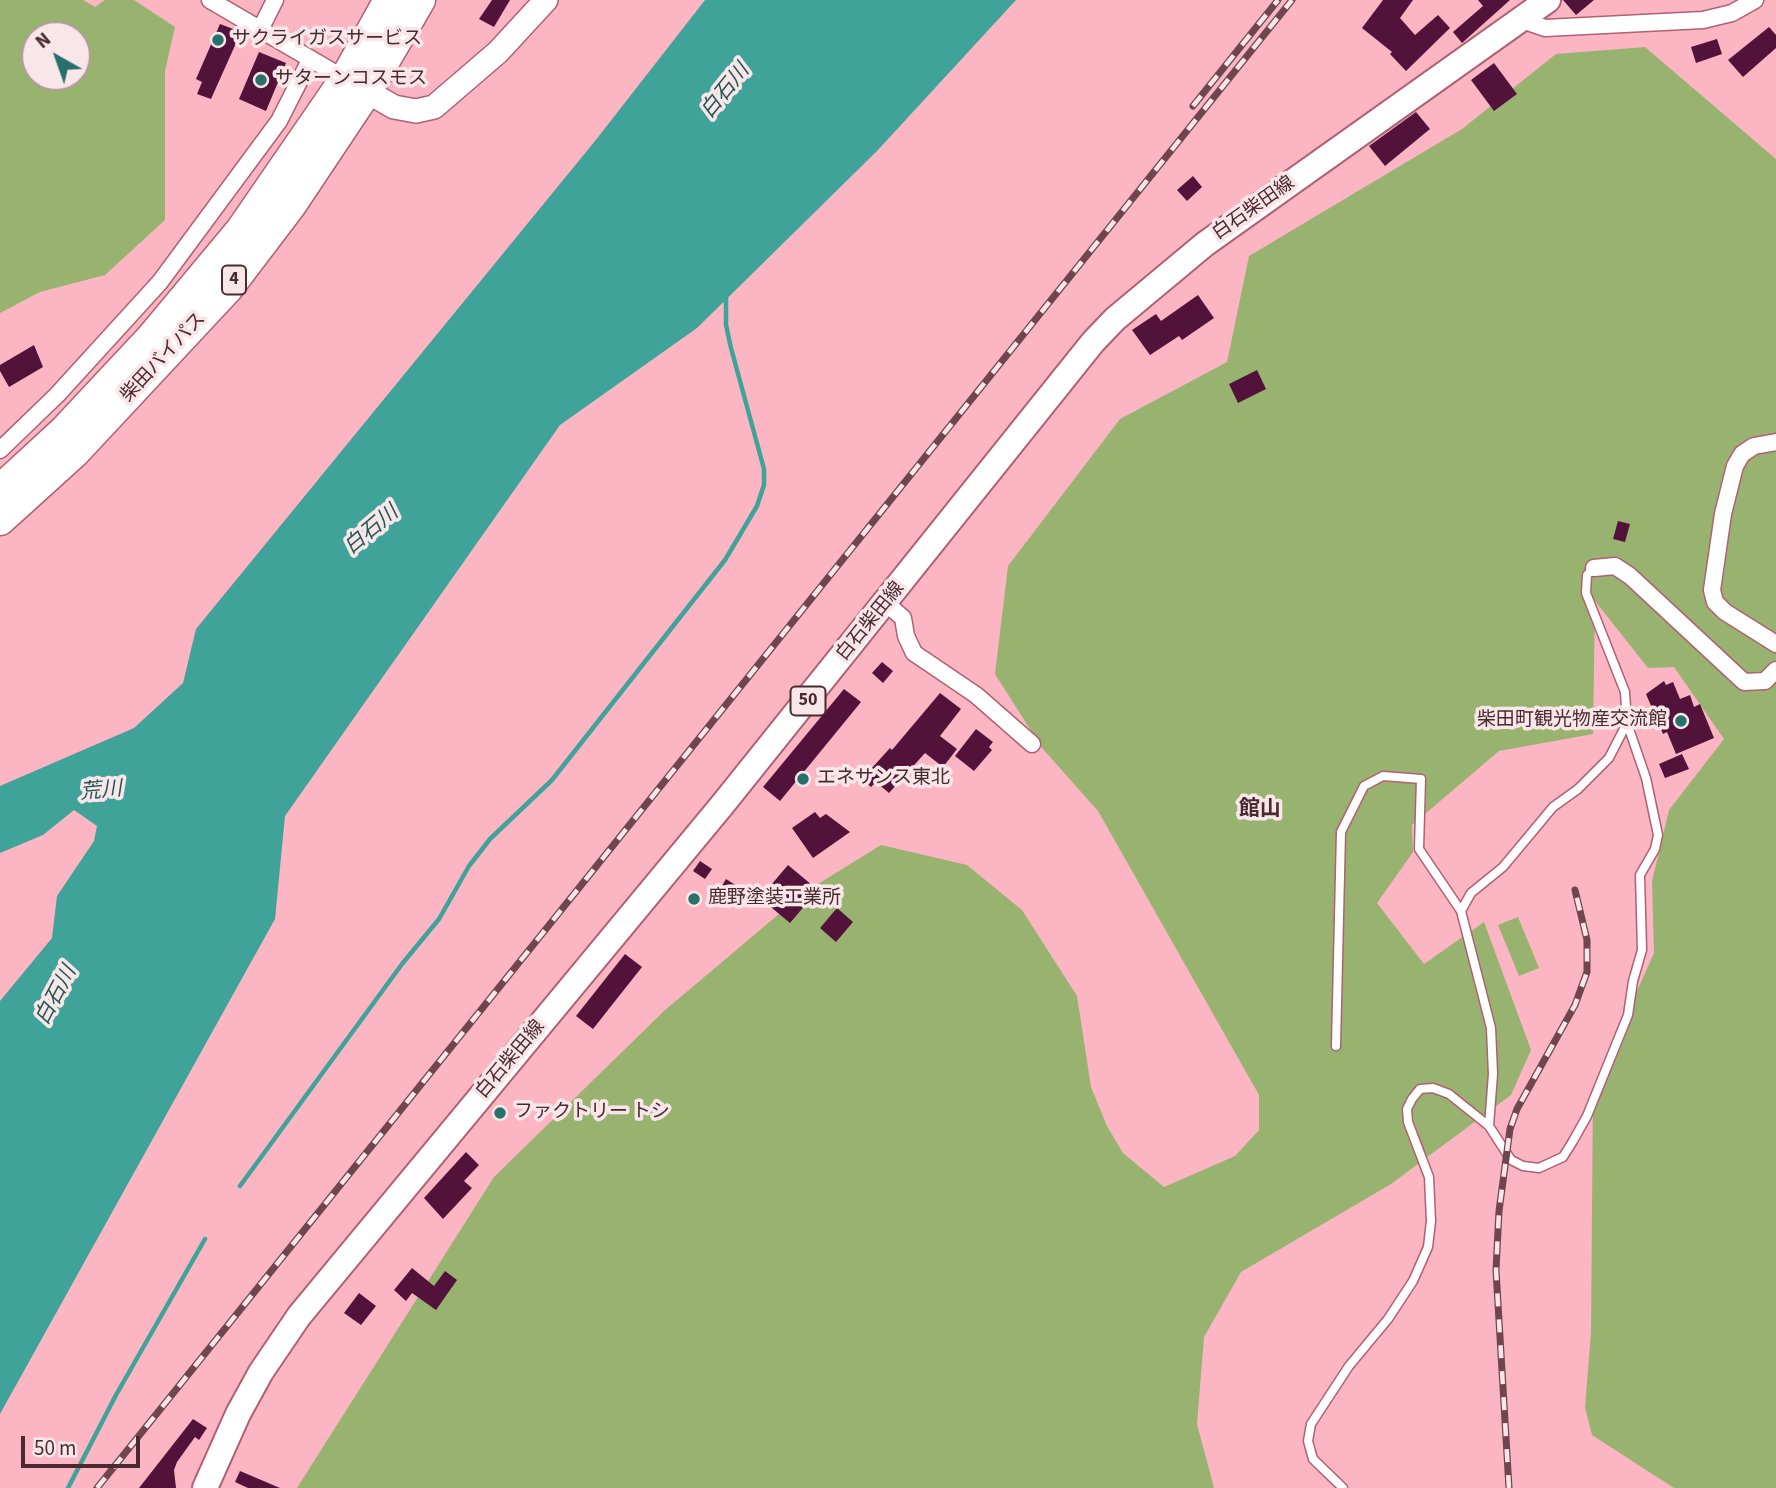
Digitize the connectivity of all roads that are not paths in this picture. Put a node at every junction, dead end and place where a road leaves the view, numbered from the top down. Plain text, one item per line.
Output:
1 (210, 0) edge
2 (275, 0) edge
3 (389, 0) edge
4 (420, 0) edge
5 (546, 0) edge
6 (1755, 0) edge
7 (1531, 8) edge
8 (260, 30) junction
9 (310, 60) junction
10 (356, 85) junction
11 (1776, 442) edge
12 (0, 450) edge
13 (0, 491) edge
14 (0, 520) edge
15 (1594, 568) joint
16 (887, 604) junction
17 (1776, 644) edge
18 (1776, 670) edge
19 (1627, 723) junction
20 (1032, 744) dead end
21 (1461, 911) junction
22 (1336, 1046) dead end
23 (1489, 1126) junction
24 (205, 1488) edge
25 (1343, 1488) edge

1 - 8 street
2 - 8 street
3 - 10 highway, 柴田バイパス / 4
4 - 10 highway, 柴田バイパス / 4
5 - 10 street
6 - 7 street
7 - 16 main road, 白石柴田線 / 50
8 - 9 street
9 - 10 street
9 - 12 street
10 - 13 highway, 柴田バイパス / 4
10 - 14 highway, 柴田バイパス / 4
11 - 17 street
15 - 18 street
15 - 19 lane
16 - 20 street
16 - 24 main road, 白石柴田線 / 50
19 - 21 lane
19 - 23 lane
21 - 22 lane
21 - 23 lane
23 - 25 lane

